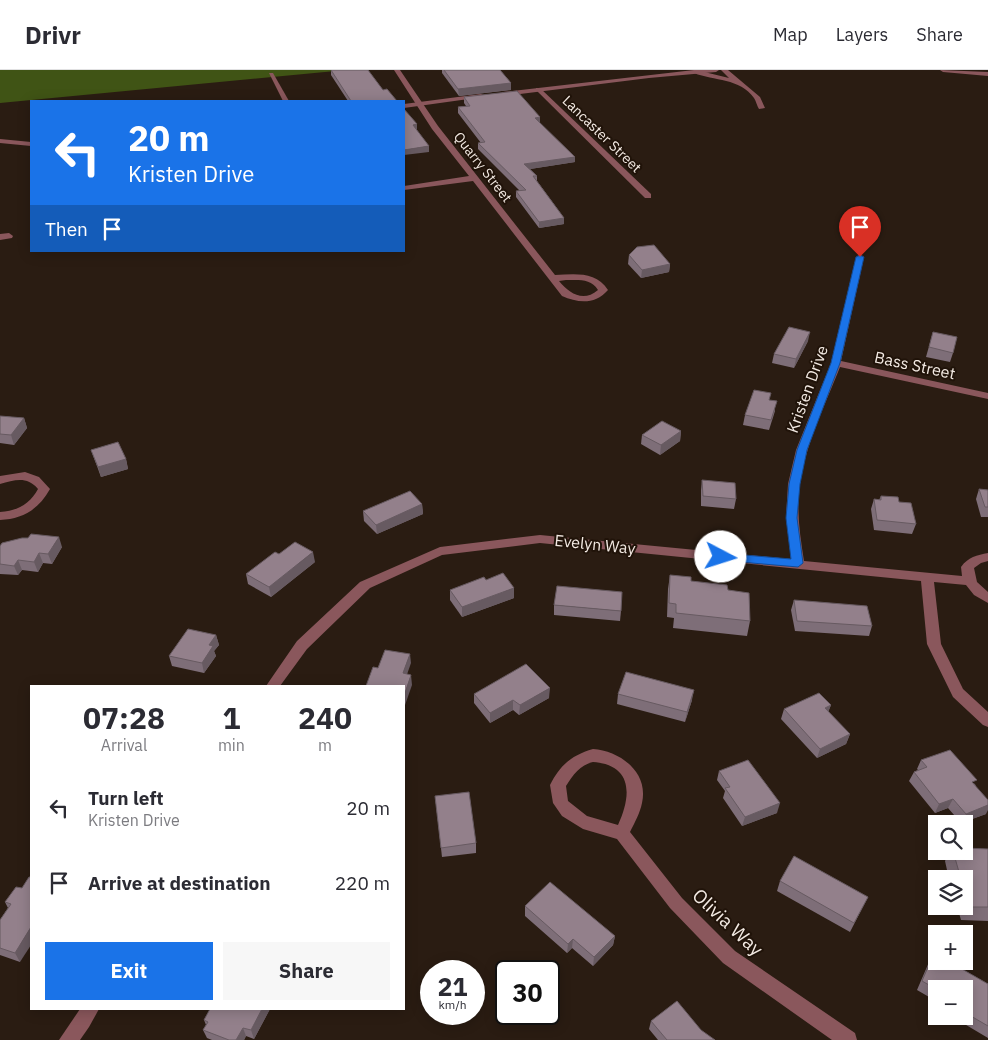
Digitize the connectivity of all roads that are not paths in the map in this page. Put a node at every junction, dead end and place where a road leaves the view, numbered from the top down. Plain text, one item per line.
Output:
1 (397, 70) edge
2 (716, 70) edge
3 (724, 70) edge
4 (943, 70) edge
5 (696, 72) junction
6 (272, 74) dead end
7 (988, 74) edge
8 (738, 81) junction
9 (538, 89) junction
10 (495, 95) edge
11 (486, 96) edge
12 (285, 100) edge
13 (418, 104) junction
14 (405, 106) edge
15 (761, 108) dead end
16 (0, 141) edge
17 (30, 144) edge
18 (474, 178) junction
19 (405, 188) edge
20 (648, 196) dead end
21 (860, 257) dead end
22 (553, 278) junction
23 (836, 363) junction
24 (988, 396) edge
25 (0, 480) edge
26 (0, 516) edge
27 (988, 557) edge
28 (798, 563) junction
29 (926, 578) junction
30 (968, 581) junction
31 (988, 598) edge
32 (274, 685) edge
33 (988, 721) edge
34 (622, 833) junction
35 (89, 1010) edge
36 (68, 1040) edge
37 (848, 1040) edge

1 - 13 street, Quarry Street
2 - 5 street
3 - 8 street
4 - 7 street
5 - 8 street
5 - 9 street
6 - 12 street
8 - 15 street
9 - 10 street
9 - 20 street, Lancaster Street
11 - 13 street
13 - 14 street
13 - 18 street, Quarry Street
16 - 17 street
18 - 19 street
18 - 22 street, Quarry Street
21 - 23 street, Kristen Drive
22 - 22 street, Quarry Street
23 - 24 street, Bass Street
23 - 28 street, Kristen Drive
25 - 26 street
27 - 30 street
28 - 29 street, Evelyn Way
28 - 32 street, Evelyn Way
29 - 30 street, Evelyn Way
29 - 33 street
30 - 31 street
34 - 34 street
34 - 37 street, Olivia Way
35 - 36 street

